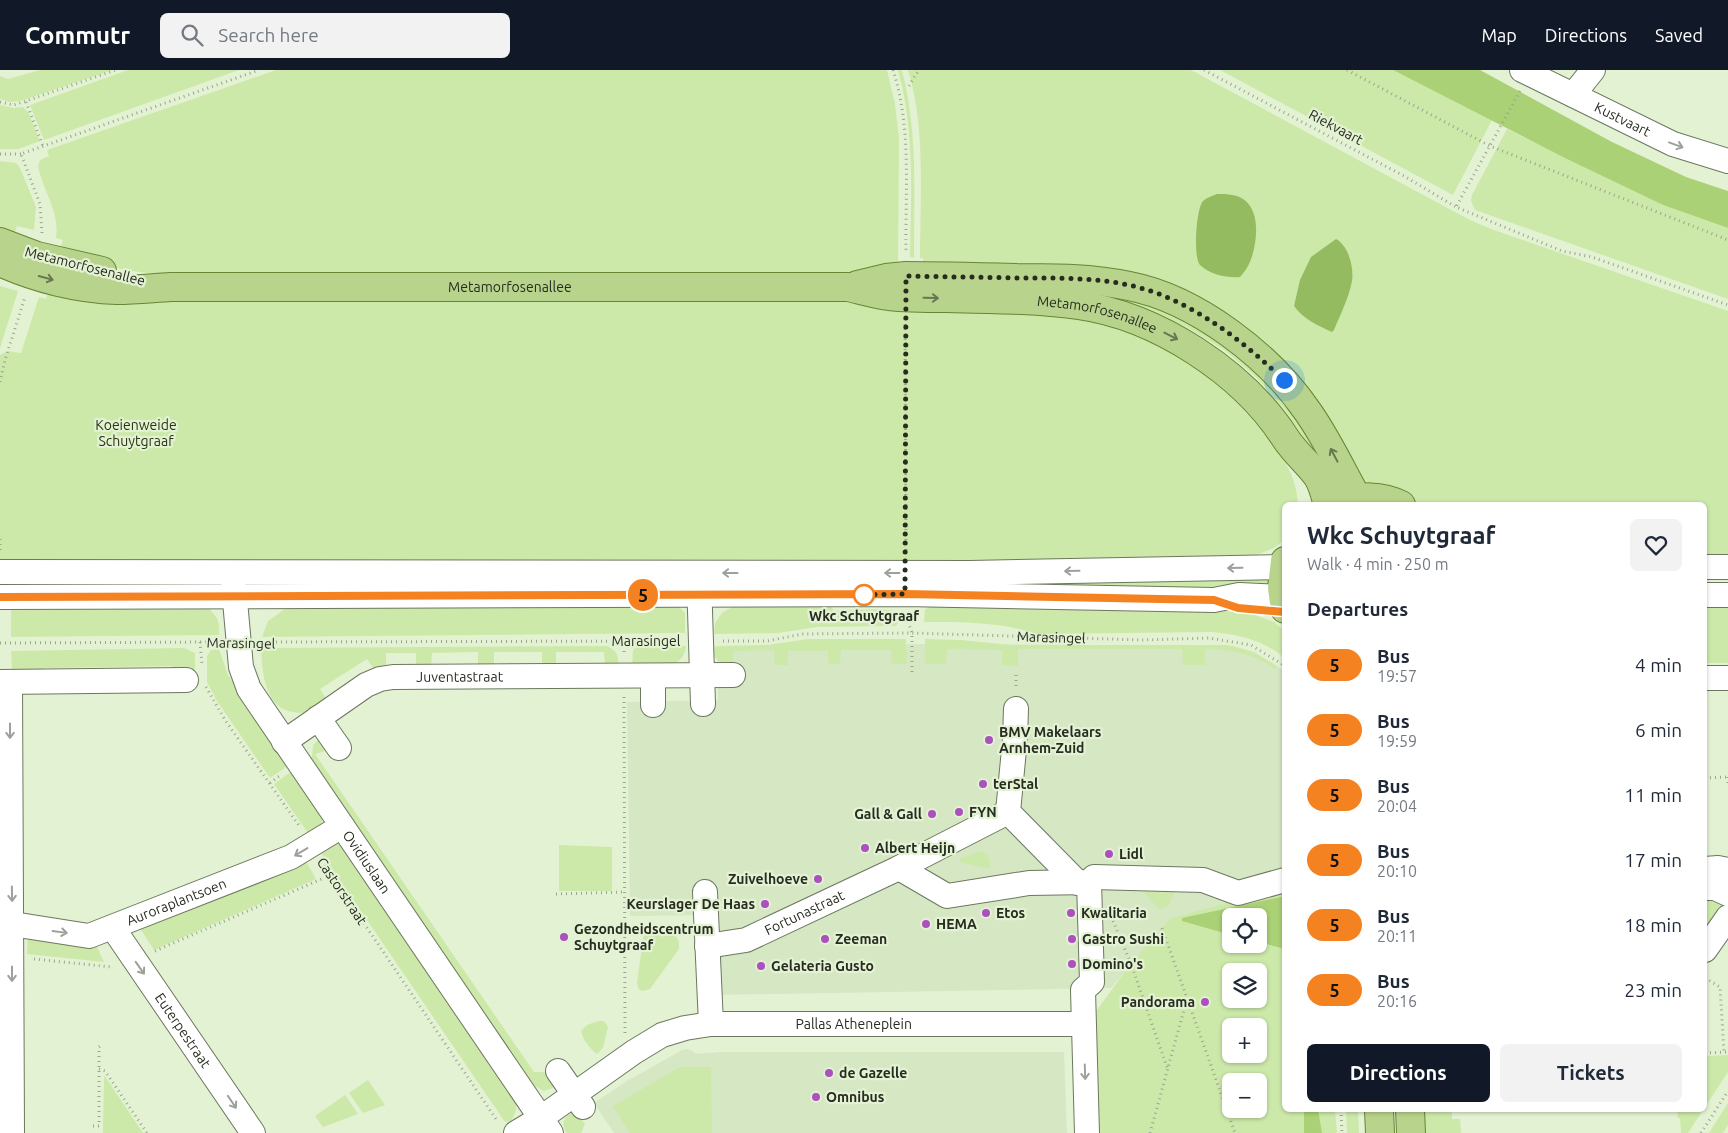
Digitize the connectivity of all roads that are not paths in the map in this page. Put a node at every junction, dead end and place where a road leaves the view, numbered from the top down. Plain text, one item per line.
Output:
1 (1593, 70) edge
2 (1523, 78) edge
3 (1573, 94) junction
4 (1728, 161) edge
5 (0, 242) edge
6 (0, 262) edge
7 (906, 286) junction
8 (171, 287) junction
9 (1296, 453) junction
10 (1310, 502) edge
11 (1327, 502) edge
12 (1348, 502) edge
13 (1393, 502) edge
14 (1282, 564) edge
15 (1707, 567) edge
16 (1728, 567) edge
17 (0, 572) edge
18 (233, 572) junction
19 (699, 584) junction
20 (906, 584) junction
21 (1707, 595) edge
22 (1728, 595) edge
23 (0, 596) edge
24 (234, 596) junction
25 (1282, 604) edge
26 (702, 675) junction
27 (733, 675) dead end
28 (653, 676) junction
29 (197, 677) road end
30 (1707, 678) edge
31 (1728, 678) edge
32 (5, 682) edge
33 (703, 704) dead end
34 (653, 705) dead end
35 (1016, 709) dead end
36 (318, 718) junction
37 (284, 742) junction
38 (339, 748) dead end
39 (1008, 812) junction
40 (342, 826) junction
41 (899, 868) junction
42 (1707, 869) edge
43 (1728, 870) edge
44 (1282, 881) edge
45 (1084, 883) junction
46 (1707, 888) edge
47 (705, 892) dead end
48 (1728, 894) edge
49 (1728, 917) edge
50 (6, 923) edge
51 (113, 928) junction
52 (707, 946) junction
53 (1707, 947) edge
54 (711, 1024) junction
55 (1083, 1024) junction
56 (558, 1071) dead end
57 (579, 1101) junction
58 (1379, 1112) edge
59 (1410, 1112) edge
60 (546, 1126) edge
61 (508, 1129) edge
62 (12, 1133) edge
63 (253, 1133) edge
64 (1087, 1133) edge
65 (1380, 1133) edge
66 (1411, 1133) edge

1 - 3 street
2 - 3 street, Kustvaart
3 -> 4 street, Kustvaart
5 - 8 main road, Metamorfosenallee
6 -> 8 main road, Metamorfosenallee
7 - 8 main road, Metamorfosenallee
7 -> 9 main road, Metamorfosenallee
12 -> 7 main road, Metamorfosenallee
9 - 10 main road, Metamorfosenallee
9 - 11 main road, Metamorfosenallee
12 - 13 main road
14 -> 20 street
15 - 16 street
17 - 18 street
18 - 19 street
18 - 24 street, Ovidiuslaan
19 - 20 street
19 - 24 street
19 - 26 street
20 - 25 street
21 - 22 street
23 - 24 street
24 - 37 street, Ovidiuslaan
26 - 27 street, Juventastraat
26 - 28 street, Juventastraat
26 - 33 street
28 - 34 street
28 - 36 street, Juventastraat
29 - 32 street
30 - 31 street
32 -> 50 street
35 - 39 street
36 - 37 street, Juventastraat
36 - 38 street
37 - 40 street, Ovidiuslaan
39 - 41 street, Fortunastraat
39 - 45 street
40 -> 51 street, Auroraplantsoen
40 - 60 street, Ovidiuslaan
41 - 45 street
41 - 52 street, Fortunastraat
42 - 43 street
44 - 45 street
45 - 55 street
46 - 48 street
47 - 52 street
49 - 53 street
50 -> 51 street, Auroraplantsoen
50 -> 62 street
51 -> 63 street, Euterpestraat
52 - 54 street
54 - 55 street, Pallas Atheneplein
54 - 57 street, Pallas Atheneplein
55 -> 64 street
56 - 57 street
57 - 60 street, Pallas Atheneplein
58 - 65 main road
59 - 66 main road
60 - 61 street, Pallas Atheneplein

